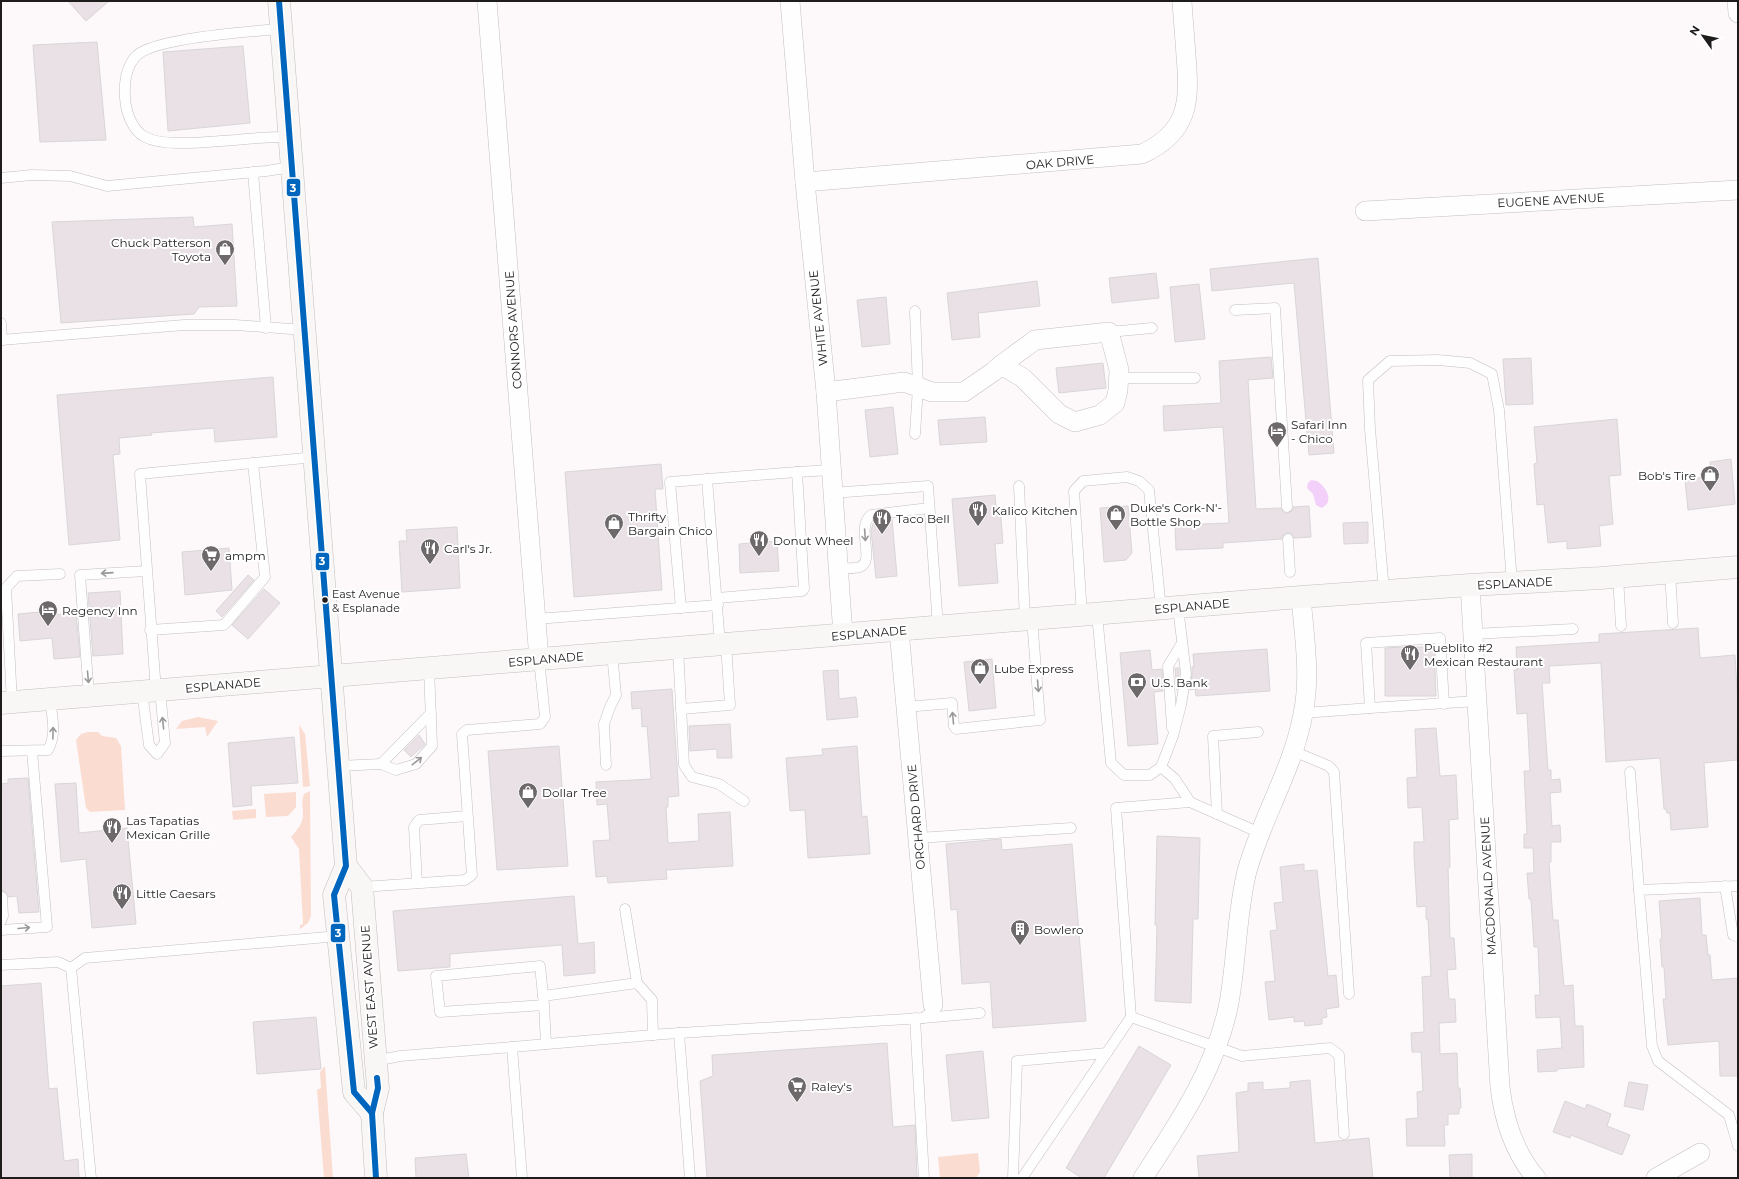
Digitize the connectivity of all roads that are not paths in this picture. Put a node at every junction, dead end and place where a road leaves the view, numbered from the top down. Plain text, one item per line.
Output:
1 (279, 1) edge
2 (487, 1) edge
3 (790, 1) edge
4 (1182, 1) edge
5 (1737, 1) edge
6 (1738, 13) edge
7 (281, 29) junction
8 (290, 137) junction
9 (292, 166) junction
10 (253, 172) junction
11 (1, 178) edge
12 (804, 182) junction
13 (1738, 190) edge
14 (1365, 211) dead end
15 (1235, 310) dead end
16 (915, 311) dead end
17 (1, 323) edge
18 (266, 328) junction
19 (1152, 328) dead end
20 (305, 330) junction
21 (1109, 332) junction
22 (2, 340) edge
23 (1001, 365) junction
24 (1118, 378) junction
25 (1195, 378) dead end
26 (918, 387) junction
27 (826, 392) junction
28 (915, 434) dead end
29 (315, 457) junction
30 (253, 463) junction
31 (831, 470) junction
32 (797, 472) junction
33 (707, 479) junction
34 (1019, 486) dead end
35 (832, 493) junction
36 (1287, 507) dead end
37 (929, 508) junction
38 (1288, 539) dead end
39 (1738, 567) edge
40 (838, 568) junction
41 (146, 571) junction
42 (1290, 572) dead end
43 (1670, 572) junction
44 (60, 574) dead end
45 (1618, 577) junction
46 (1512, 583) junction
47 (1470, 585) junction
48 (1384, 591) junction
49 (1301, 597) junction
50 (717, 601) junction
51 (681, 608) junction
52 (1169, 608) junction
53 (1089, 614) junction
54 (536, 619) junction
55 (1028, 619) junction
56 (1673, 623) dead end
57 (1621, 626) dead end
58 (938, 627) junction
59 (1573, 629) dead end
60 (150, 630) junction
61 (899, 630) junction
62 (1473, 634) junction
63 (844, 635) junction
64 (1182, 643) junction
65 (723, 644) junction
66 (678, 648) junction
67 (612, 653) junction
68 (540, 659) junction
69 (429, 668) junction
70 (331, 676) junction
71 (153, 691) junction
72 (89, 696) junction
73 (50, 699) junction
74 (1477, 701) junction
75 (7, 703) edge
76 (1444, 704) junction
77 (906, 707) junction
78 (681, 708) junction
79 (1370, 708) junction
80 (431, 713) junction
81 (1304, 713) junction
82 (1258, 732) dead end
83 (1173, 736) junction
84 (1, 751) edge
85 (32, 751) junction
86 (1293, 751) junction
87 (381, 764) junction
88 (606, 765) dead end
89 (338, 766) junction
90 (1161, 767) junction
91 (1630, 772) dead end
92 (744, 800) dead end
93 (1190, 802) junction
94 (1217, 814) junction
95 (467, 816) junction
96 (1071, 828) dead end
97 (1260, 833) junction
98 (917, 838) junction
99 (346, 866) junction
100 (417, 883) junction
101 (1725, 886) junction
102 (1738, 886) edge
103 (362, 887) junction
104 (1639, 890) junction
105 (2, 898) edge
106 (625, 909) dead end
107 (1, 921) edge
108 (1, 930) edge
109 (339, 936) junction
110 (1738, 937) edge
111 (1, 965) edge
112 (71, 968) junction
113 (637, 983) junction
114 (1349, 994) dead end
115 (544, 1000) junction
116 (923, 1013) junction
117 (980, 1013) dead end
118 (1131, 1017) junction
119 (678, 1033) junction
120 (653, 1035) junction
121 (546, 1044) junction
122 (512, 1047) junction
123 (1217, 1047) junction
124 (1107, 1053) junction
125 (375, 1061) junction
126 (372, 1113) junction
127 (1344, 1134) dead end
128 (1738, 1146) edge
129 (1700, 1153) dead end
130 (91, 1178) edge
131 (376, 1178) edge
132 (522, 1178) edge
133 (690, 1178) edge
134 (924, 1178) edge
135 (1013, 1178) edge
136 (1022, 1178) edge
137 (1143, 1178) edge
138 (1536, 1178) edge
139 (1656, 1178) edge

1 - 7 main road, WEST EAST AVENUE
2 - 54 street, CONNORS AVENUE
3 - 12 street, WHITE AVENUE
4 - 12 street, OAK DRIVE
5 - 6 street
7 - 8 main road, WEST EAST AVENUE
7 - 8 lane
8 - 9 main road, WEST EAST AVENUE
9 - 10 lane
9 - 20 main road, WEST EAST AVENUE
10 - 11 lane
10 - 18 lane
12 - 27 street, WHITE AVENUE
13 - 14 street, EUGENE AVENUE
15 - 36 lane
16 - 26 lane
17 - 22 lane
18 - 20 lane
18 - 22 lane
19 - 21 lane
20 - 29 main road, WEST EAST AVENUE
21 - 23 street
21 - 24 street
23 - 24 street
23 - 26 street
24 - 25 lane
26 - 27 street
26 - 28 lane
27 - 31 street, WHITE AVENUE
29 - 30 lane
29 - 70 main road, WEST EAST AVENUE
30 - 41 lane
30 - 60 lane
31 - 32 lane
31 - 35 street, WHITE AVENUE
32 - 33 lane
32 - 50 lane
33 - 50 lane
33 - 51 lane
34 - 55 lane
35 - 37 lane
35 - 40 street, WHITE AVENUE
37 -> 40 lane
37 - 58 lane
38 - 42 lane
39 - 43 main road, ESPLANADE
40 - 63 street, WHITE AVENUE
41 - 60 lane
41 -> 72 lane
43 - 45 main road, ESPLANADE
43 - 56 lane
44 - 75 lane
45 - 46 main road, ESPLANADE
45 - 57 lane
46 - 47 main road, ESPLANADE
46 - 48 lane
47 - 48 main road, ESPLANADE
47 - 62 street, MACDONALD AVENUE
48 - 49 main road, ESPLANADE
49 - 52 main road, ESPLANADE
49 - 81 street
50 - 51 lane
50 - 65 lane
51 - 54 lane
52 - 53 main road, ESPLANADE
52 - 53 lane
52 - 64 lane
53 - 55 main road, ESPLANADE
53 - 90 lane
54 - 68 street, CONNORS AVENUE
55 - 58 main road, ESPLANADE
55 -> 77 lane
58 - 61 main road, ESPLANADE
59 - 62 lane
60 - 71 lane
61 - 63 main road, ESPLANADE
61 - 77 street, ORCHARD DRIVE
62 - 74 street, MACDONALD AVENUE
63 - 65 main road, ESPLANADE
64 - 83 lane
64 - 83 lane
65 - 66 main road, ESPLANADE
65 - 78 lane
66 - 67 main road, ESPLANADE
66 - 78 lane
67 - 68 main road, ESPLANADE
67 - 88 lane
68 - 69 main road, ESPLANADE
68 - 95 lane
69 - 70 main road, ESPLANADE
69 - 80 lane
70 - 71 main road, ESPLANADE
70 - 89 main road, WEST EAST AVENUE
71 -> 71 lane
71 - 72 main road, ESPLANADE
72 - 73 main road, ESPLANADE
73 - 75 main road, ESPLANADE
85 -> 73 lane
74 - 76 lane
74 - 138 street, MACDONALD AVENUE
76 - 79 lane
76 - 79 lane
77 - 98 street, ORCHARD DRIVE
78 - 92 lane
79 - 81 lane
80 - 87 lane
87 -> 80 lane
81 - 86 street
82 - 94 lane
83 - 90 lane
84 - 85 lane
108 -> 85 lane
86 - 97 street
86 - 114 lane
87 - 89 lane
89 - 99 main road, WEST EAST AVENUE
90 - 93 lane
91 - 104 lane
93 - 94 lane
93 - 118 lane
94 - 97 lane
95 - 100 lane
95 - 100 lane
96 - 98 lane
97 - 123 street
98 - 116 street, ORCHARD DRIVE
99 - 103 main road
99 - 109 main road, WEST EAST AVENUE
100 - 103 lane
101 - 102 lane
101 - 104 lane
101 - 110 lane
103 - 125 main road, WEST EAST AVENUE
104 - 128 lane
105 - 107 lane
106 - 113 lane
109 - 112 lane
109 - 126 main road, WEST EAST AVENUE
111 - 112 lane
112 - 130 lane
113 - 115 lane
113 - 120 lane
115 - 115 lane
115 - 121 lane
116 - 117 lane
116 - 119 lane
116 - 134 lane
118 - 123 lane
118 - 124 lane
119 - 120 lane
119 - 133 lane
120 - 121 lane
121 - 122 lane
122 - 125 lane
122 - 132 lane
123 - 127 lane
123 - 137 street
124 - 135 lane
124 - 136 lane
125 - 126 main road, WEST EAST AVENUE
126 - 131 main road, WEST EAST AVENUE
129 - 139 street

